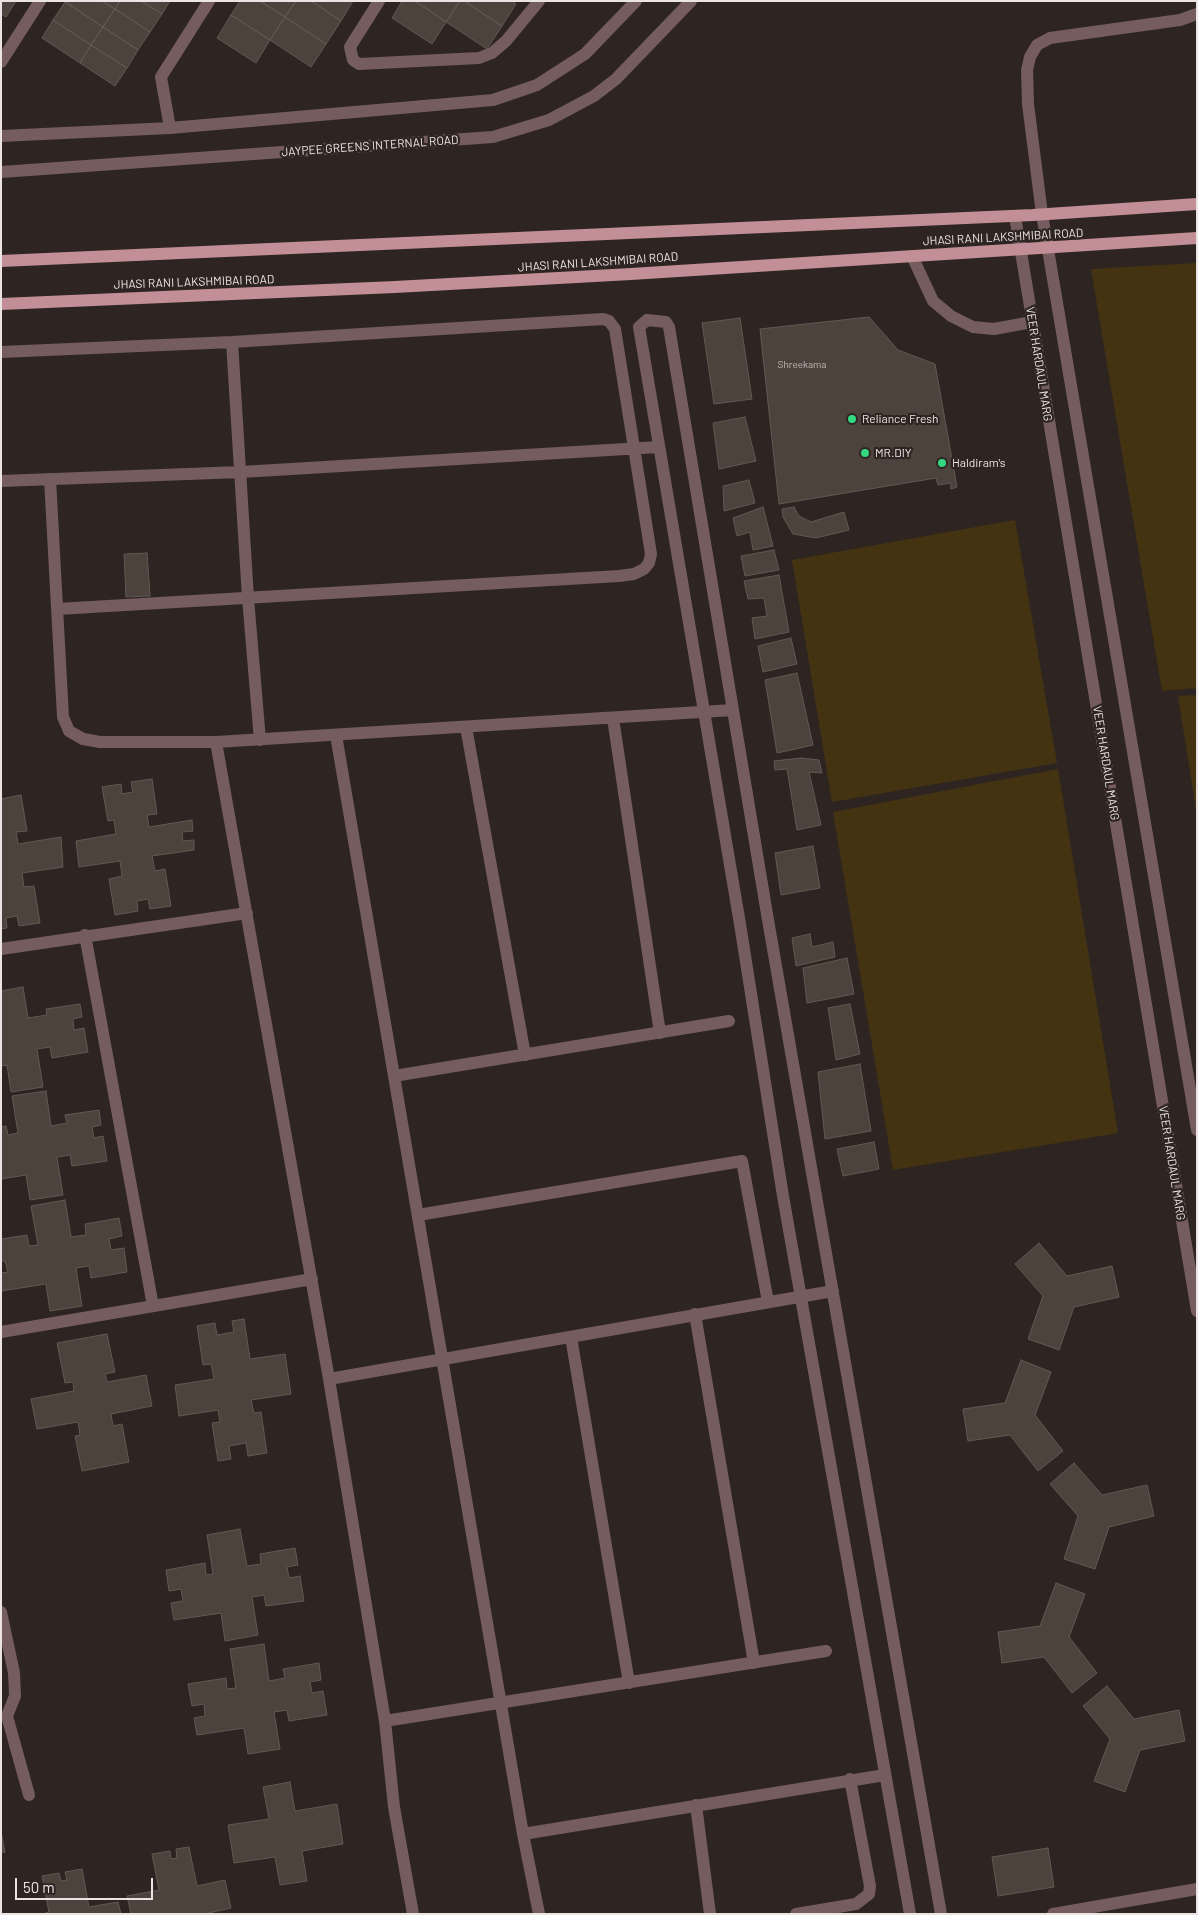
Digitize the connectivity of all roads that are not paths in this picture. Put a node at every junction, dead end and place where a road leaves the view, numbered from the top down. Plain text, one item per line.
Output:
1 (40, 1) edge
2 (209, 1) edge
3 (379, 1) edge
4 (539, 1) edge
5 (636, 1) edge
6 (691, 1) edge
7 (1197, 14) edge
8 (1, 62) edge
9 (170, 128) junction
10 (1, 136) edge
11 (1, 172) edge
12 (1197, 204) edge
13 (1042, 214) junction
14 (1015, 216) junction
15 (1197, 238) edge
16 (1047, 248) junction
17 (1020, 250) junction
18 (912, 256) junction
19 (1, 260) edge
20 (1, 304) edge
21 (1032, 322) junction
22 (232, 342) junction
23 (1, 352) edge
24 (660, 447) junction
25 (636, 449) junction
26 (241, 472) junction
27 (50, 479) junction
28 (1, 481) edge
29 (248, 598) junction
30 (57, 609) junction
31 (733, 710) junction
32 (704, 714) junction
33 (613, 718) junction
34 (466, 727) junction
35 (336, 735) junction
36 (260, 740) junction
37 (216, 742) junction
38 (247, 912) junction
39 (85, 935) junction
40 (1, 949) edge
41 (729, 1021) dead end
42 (660, 1033) junction
43 (524, 1055) junction
44 (394, 1076) junction
45 (1197, 1130) edge
46 (418, 1215) junction
47 (312, 1279) junction
48 (833, 1291) junction
49 (801, 1298) junction
50 (768, 1302) junction
51 (153, 1306) junction
52 (1197, 1310) edge
53 (695, 1314) junction
54 (1, 1332) edge
55 (571, 1337) junction
56 (442, 1360) junction
57 (330, 1379) junction
58 (1, 1612) edge
59 (826, 1651) dead end
60 (754, 1663) junction
61 (629, 1684) junction
62 (501, 1704) junction
63 (4, 1718) edge
64 (385, 1721) junction
65 (885, 1775) junction
66 (850, 1779) junction
67 (29, 1795) dead end
68 (696, 1805) junction
69 (523, 1834) junction
70 (1197, 1889) edge
71 (414, 1914) edge
72 (539, 1914) edge
73 (710, 1914) edge
74 (796, 1914) edge
75 (910, 1914) edge
76 (941, 1914) edge
77 (1053, 1914) edge

1 - 8 street
2 - 9 street
3 - 4 street
5 - 9 street
6 - 11 street, JAYPEE GREENS INTERNAL ROAD
7 - 13 street
9 - 10 street
12 - 13 main road, JHASI RANI LAKSHMIBAI ROAD
13 - 14 main road, JHASI RANI LAKSHMIBAI ROAD
13 - 16 street
14 - 17 street, VEER HARDAUL MARG
14 - 19 main road, JHASI RANI LAKSHMIBAI ROAD
15 - 16 main road, JHASI RANI LAKSHMIBAI ROAD
16 - 17 main road, JHASI RANI LAKSHMIBAI ROAD
16 - 45 street
17 - 18 main road, JHASI RANI LAKSHMIBAI ROAD
17 - 21 street, VEER HARDAUL MARG
18 - 20 main road, JHASI RANI LAKSHMIBAI ROAD
18 - 21 street
21 - 52 street, VEER HARDAUL MARG
22 - 23 street
22 - 25 street
22 - 26 street
24 - 25 street
24 - 31 street
24 - 32 street
25 - 26 street
25 - 29 street
26 - 27 street
26 - 29 street
27 - 28 street
27 - 30 street
29 - 30 street
29 - 36 street
30 - 37 street
31 - 32 street
31 - 48 street
32 - 33 street
32 - 49 street
33 - 34 street
33 - 42 street
34 - 35 street
34 - 43 street
35 - 36 street
35 - 44 street
36 - 37 street
37 - 38 street
38 - 39 street
38 - 47 street
39 - 40 street
39 - 51 street
41 - 42 street
42 - 43 street
43 - 44 street
44 - 46 street
46 - 50 street
46 - 56 street
47 - 51 street
47 - 57 street
48 - 49 street
48 - 76 street
49 - 50 street
49 - 65 street
50 - 53 street
51 - 54 street
53 - 55 street
53 - 60 street
55 - 56 street
55 - 61 street
56 - 57 street
56 - 62 street
57 - 64 street
58 - 63 street
59 - 60 street
60 - 61 street
61 - 62 street
62 - 64 street
62 - 69 street
63 - 67 street
64 - 71 street
65 - 66 street
65 - 75 street
66 - 68 street
66 - 74 street
68 - 69 street
68 - 73 street
69 - 72 street
70 - 77 street

